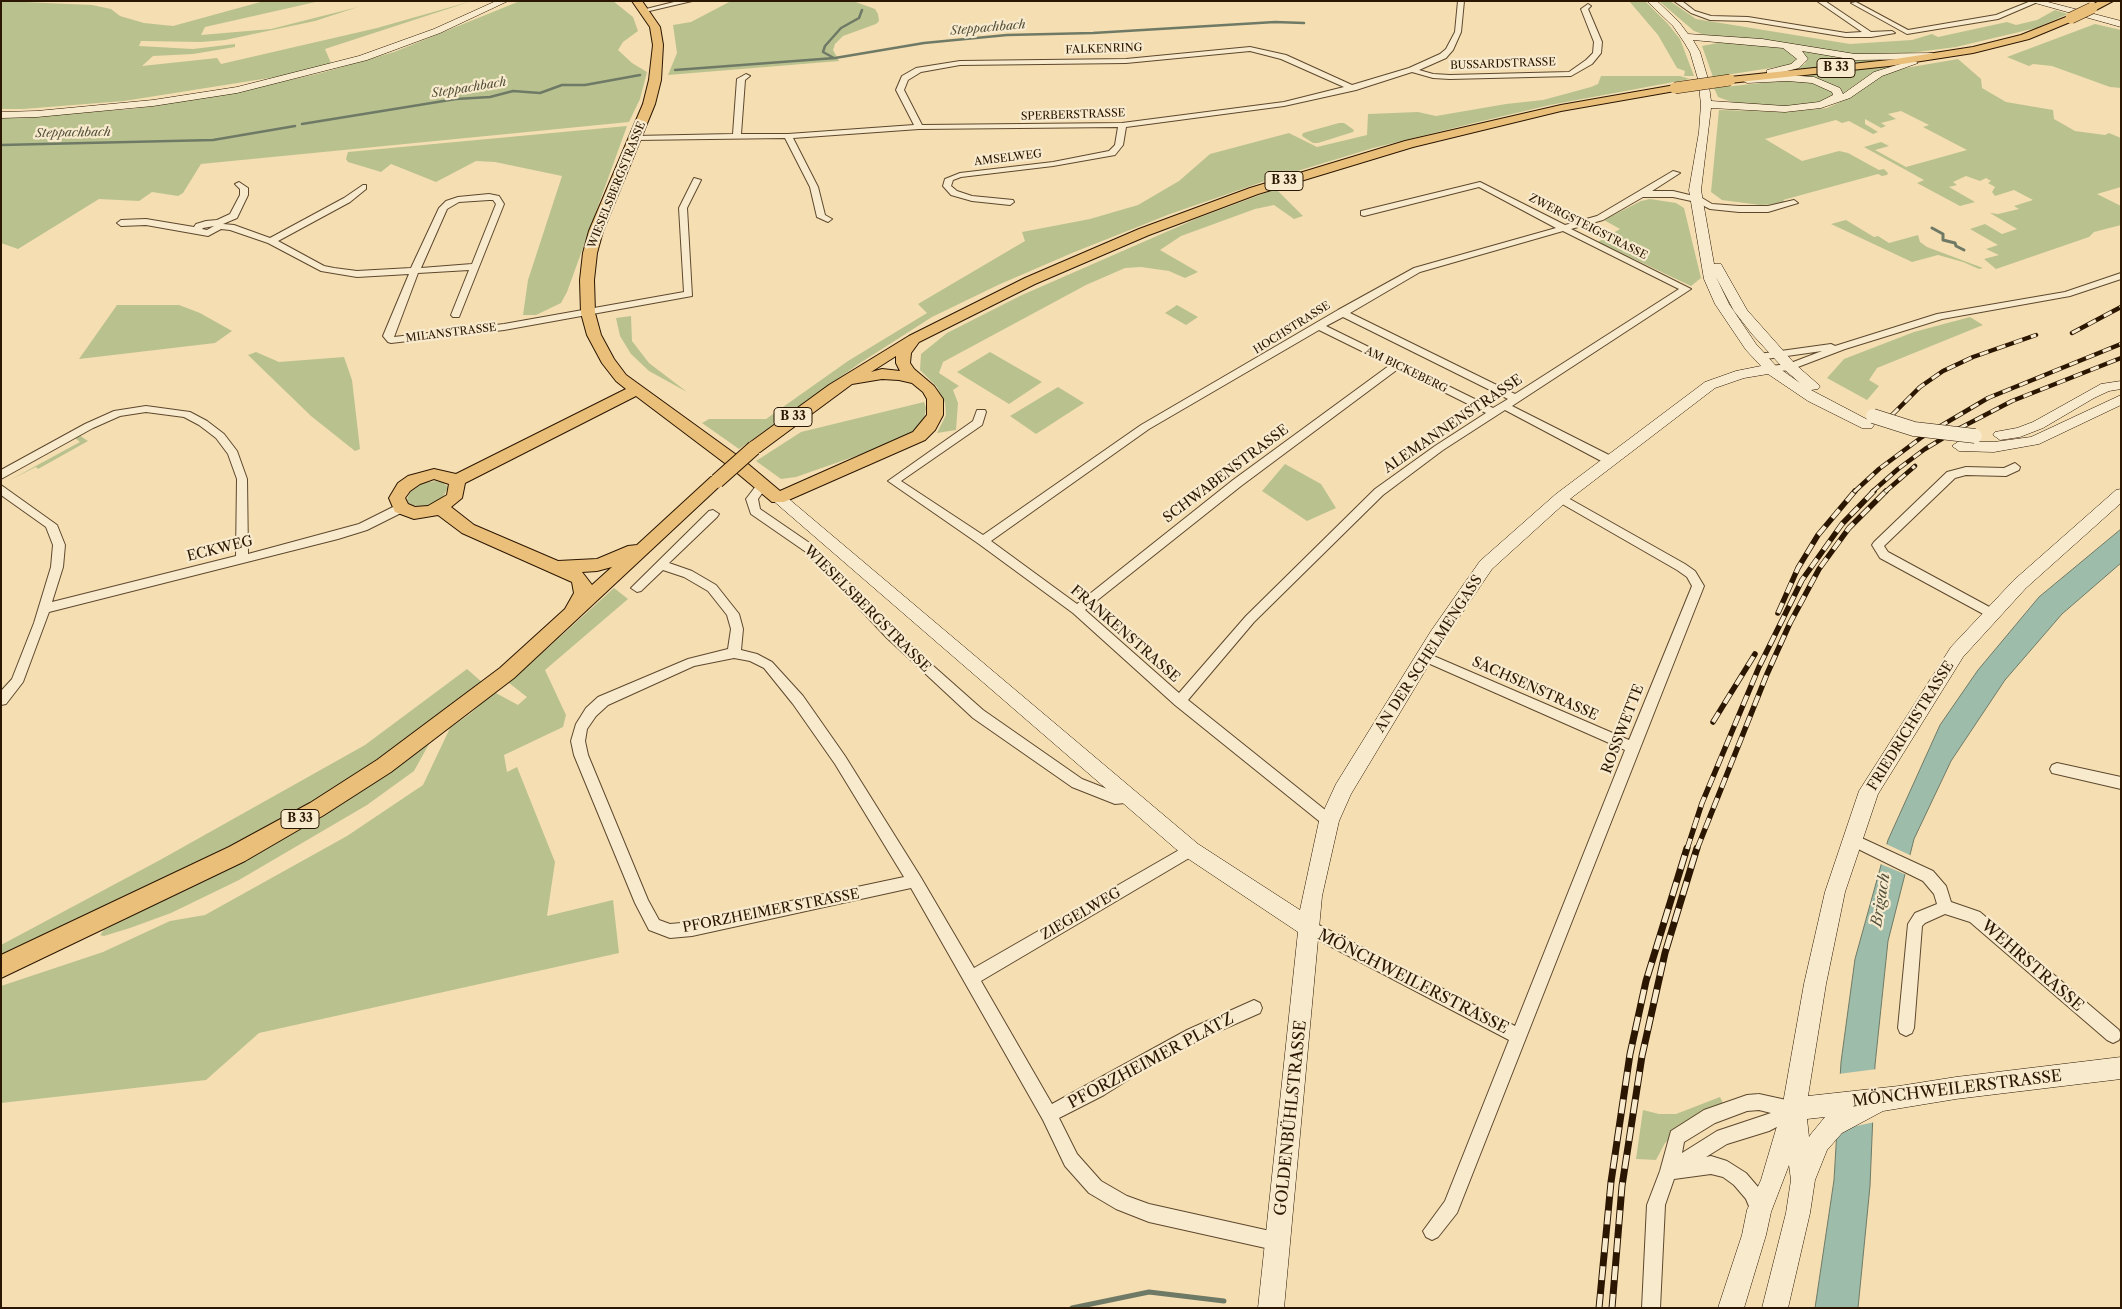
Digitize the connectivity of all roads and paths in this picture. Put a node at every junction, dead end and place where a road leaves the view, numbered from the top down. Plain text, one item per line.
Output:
1 (504, 1) edge
2 (637, 1) edge
3 (689, 1) edge
4 (1461, 1) edge
5 (1651, 1) edge
6 (1677, 1) edge
7 (1820, 1) edge
8 (2035, 1) edge
9 (2108, 1) edge
10 (1854, 3) dead end
11 (1588, 6) dead end
12 (645, 10) junction
13 (2121, 24) edge
14 (1892, 33) dead end
15 (1871, 34) junction
16 (1687, 39) junction
17 (1772, 43) junction
18 (1942, 56) junction
19 (1412, 70) junction
20 (746, 76) dead end
21 (1731, 80) junction
22 (1353, 88) junction
23 (1675, 88) joint
24 (1835, 101) junction
25 (1706, 102) junction
26 (1, 115) edge
27 (1122, 126) junction
28 (920, 127) junction
29 (788, 136) junction
30 (738, 137) junction
31 (636, 138) junction
32 (1676, 174) dead end
33 (697, 180) dead end
34 (239, 184) dead end
35 (363, 187) dead end
36 (1642, 194) junction
37 (1699, 200) junction
38 (1010, 202) dead end
39 (1794, 203) dead end
40 (1364, 213) dead end
41 (828, 219) dead end
42 (121, 223) dead end
43 (218, 225) junction
44 (1565, 229) junction
45 (271, 241) junction
46 (1705, 245) junction
47 (475, 267) junction
48 (416, 270) junction
49 (2121, 276) edge
50 (1686, 289) joint
51 (1341, 312) junction
52 (588, 313) junction
53 (456, 315) dead end
54 (1318, 326) junction
55 (914, 339) junction
56 (1842, 347) junction
57 (1778, 354) junction
58 (1759, 357) junction
59 (1397, 365) junction
60 (1790, 367) junction
61 (1771, 369) junction
62 (916, 379) junction
63 (1710, 385) junction
64 (2121, 385) edge
65 (834, 388) junction
66 (636, 390) junction
67 (1516, 399) junction
68 (2121, 399) edge
69 (1506, 406) junction
70 (981, 412) dead end
71 (1494, 413) junction
72 (1870, 420) junction
73 (1609, 460) junction
74 (2015, 467) dead end
75 (1, 475) edge
76 (456, 481) junction
77 (763, 485) junction
78 (1, 488) edge
79 (2121, 494) edge
80 (778, 498) junction
81 (1561, 498) junction
82 (401, 508) junction
83 (441, 508) junction
84 (713, 514) dead end
85 (654, 538) junction
86 (983, 541) junction
87 (242, 559) junction
88 (661, 565) junction
89 (558, 567) junction
90 (637, 588) dead end
91 (44, 609) junction
92 (1077, 610) junction
93 (1991, 613) junction
94 (566, 620) junction
95 (734, 653) junction
96 (1425, 657) junction
97 (1, 700) edge
98 (1180, 701) junction
99 (1634, 748) junction
100 (2057, 769) dead end
101 (2121, 783) edge
102 (1130, 798) junction
103 (1329, 821) junction
104 (1859, 843) junction
105 (1191, 850) junction
106 (915, 882) junction
107 (1945, 907) junction
108 (1308, 927) junction
109 (1, 967) edge
110 (971, 978) junction
111 (1254, 1008) dead end
112 (1906, 1028) dead end
113 (2113, 1035) dead end
114 (1519, 1037) junction
115 (2121, 1068) edge
116 (1892, 1098) junction
117 (1794, 1109) junction
118 (1049, 1114) junction
119 (1669, 1171) junction
120 (1803, 1180) junction
121 (1759, 1210) junction
122 (1432, 1231) dead end
123 (1279, 1242) junction
124 (1271, 1308) edge
125 (1651, 1308) edge
126 (1731, 1308) edge
127 (1775, 1308) edge

1 - 26 main road
2 - 12 main road, WIESELSBERGSTRASSE
3 - 12 street
4 - 19 street, SPERBERSTRASSE
5 - 16 main road
6 - 15 street
7 - 15 street
8 - 10 street
8 - 13 main road
9 - 18 main road, B 33, bridge
11 - 19 street, BUSSARDSTRASSE
12 - 31 main road, WIESELSBERGSTRASSE
14 - 15 street
16 - 17 main road
16 - 25 main road
17 - 18 main road
17 - 21 main road
18 - 21 main road, B 33
18 - 24 main road
19 - 22 street, SPERBERSTRASSE
20 - 30 street
21 - 23 main road, B 33, bridge
21 - 24 main road
22 - 27 street, SPERBERSTRASSE
22 - 28 street, FALKENRING
23 - 55 main road, B 33
24 - 25 main road
25 - 37 main road
27 - 28 street, SPERBERSTRASSE
27 - 38 street, AMSELWEG
28 - 29 street, SPERBERSTRASSE
29 - 30 street, SPERBERSTRASSE
29 - 41 street
30 - 31 street, SPERBERSTRASSE
31 - 52 main road, WIESELSBERGSTRASSE
32 - 36 street, HOCHSTRASSE
33 - 52 street
34 - 43 street
35 - 45 street
36 - 37 street
36 - 44 street, HOCHSTRASSE
37 - 39 street
37 - 46 main road
40 - 44 street, ZWERGSTEIGSTRASSE
42 - 43 street
43 - 45 street
44 - 50 street, ZWERGSTEIGSTRASSE
44 - 51 street, HOCHSTRASSE
45 - 48 street
46 - 57 main road
46 - 58 main road
47 - 48 street
47 - 48 street, MILANSTRASSE
47 - 53 street, MILANSTRASSE
48 - 52 street, MILANSTRASSE
49 - 56 street
50 - 67 street, ALEMANNENSTRASSE
51 - 54 street, HOCHSTRASSE
51 - 67 street, AM BICKEBERG
52 - 66 main road, WIESELSBERGSTRASSE
54 - 59 street, AM BICKEBERG
54 - 86 street, HOCHSTRASSE
55 - 62 main road
55 - 65 main road, B 33
56 - 57 street, AN DER SCHELMENGASS
56 - 60 street, AN DER SCHELMENGASS
57 - 58 street, AN DER SCHELMENGASS
57 - 60 main road
58 - 61 main road
58 - 63 main road, AN DER SCHELMENGASS
59 - 71 street, AM BICKEBERG
59 - 92 street, SCHWABENSTRASSE
60 - 61 street, AN DER SCHELMENGASS
60 - 72 main road
61 - 63 main road, AN DER SCHELMENGASS
61 - 72 main road
62 - 65 main road
62 - 80 main road
63 - 73 main road, AN DER SCHELMENGASS
64 - 72 main road, bridge
65 - 85 main road, B 33, bridge
66 - 76 main road
66 - 77 main road, WIESELSBERGSTRASSE
67 - 69 street, ALEMANNENSTRASSE
68 - 72 main road
69 - 71 street, ALEMANNENSTRASSE
69 - 73 street
70 - 86 street, FRANKENSTRASSE
71 - 98 street, ALEMANNENSTRASSE
73 - 81 main road, AN DER SCHELMENGASS
74 - 93 street
75 - 87 street
76 - 82 main road
76 - 83 main road
77 - 80 main road, WIESELSBERGSTRASSE
77 - 102 street, WIESELSBERGSTRASSE
78 - 91 street
79 - 93 main road, FRIEDRICHSTRASSE
80 - 102 main road, WIESELSBERGSTRASSE
81 - 96 main road, AN DER SCHELMENGASS
81 - 99 street, ROSSWETTE
82 - 83 main road
82 - 87 street, ECKWEG
83 - 89 main road
84 - 88 street
85 - 89 main road
85 - 94 main road, B 33
86 - 92 street, FRANKENSTRASSE
87 - 91 street, ECKWEG
88 - 90 street
88 - 95 street
89 - 94 main road
91 - 97 street
92 - 98 street, FRANKENSTRASSE
93 - 104 main road, FRIEDRICHSTRASSE
94 - 109 main road, B 33
95 - 106 street, PFORZHEIMER STRASSE
95 - 106 street, PFORZHEIMER STRASSE
96 - 99 street, SACHSENSTRASSE
96 - 103 main road, AN DER SCHELMENGASS
98 - 103 street, FRANKENSTRASSE
99 - 114 street, ROSSWETTE
100 - 101 street
102 - 105 main road, WIESELSBERGSTRASSE
103 - 108 main road, AN DER SCHELMENGASS
104 - 107 street
104 - 117 main road, FRIEDRICHSTRASSE
105 - 108 main road, WIESELSBERGSTRASSE
105 - 110 street, ZIEGELWEG
106 - 110 street, PFORZHEIMER STRASSE
107 - 112 street
107 - 113 street, WEHRSTRASSE
108 - 114 street, MÖNCHWEILERSTRASSE
108 - 123 main road, GOLDENBÜHLSTRASSE
110 - 118 street, PFORZHEIMER STRASSE
111 - 118 street, PFORZHEIMER PLATZ
114 - 122 street, ROSSWETTE
115 - 116 main road, MÖNCHWEILERSTRASSE
116 - 117 main road, MÖNCHWEILERSTRASSE
116 - 120 main road
117 - 119 street
117 - 119 street
117 - 120 main road
117 - 121 main road
118 - 123 street, PFORZHEIMER STRASSE
119 - 121 street
119 - 125 street
120 - 127 main road
121 - 126 main road
123 - 124 main road, GOLDENBÜHLSTRASSE

